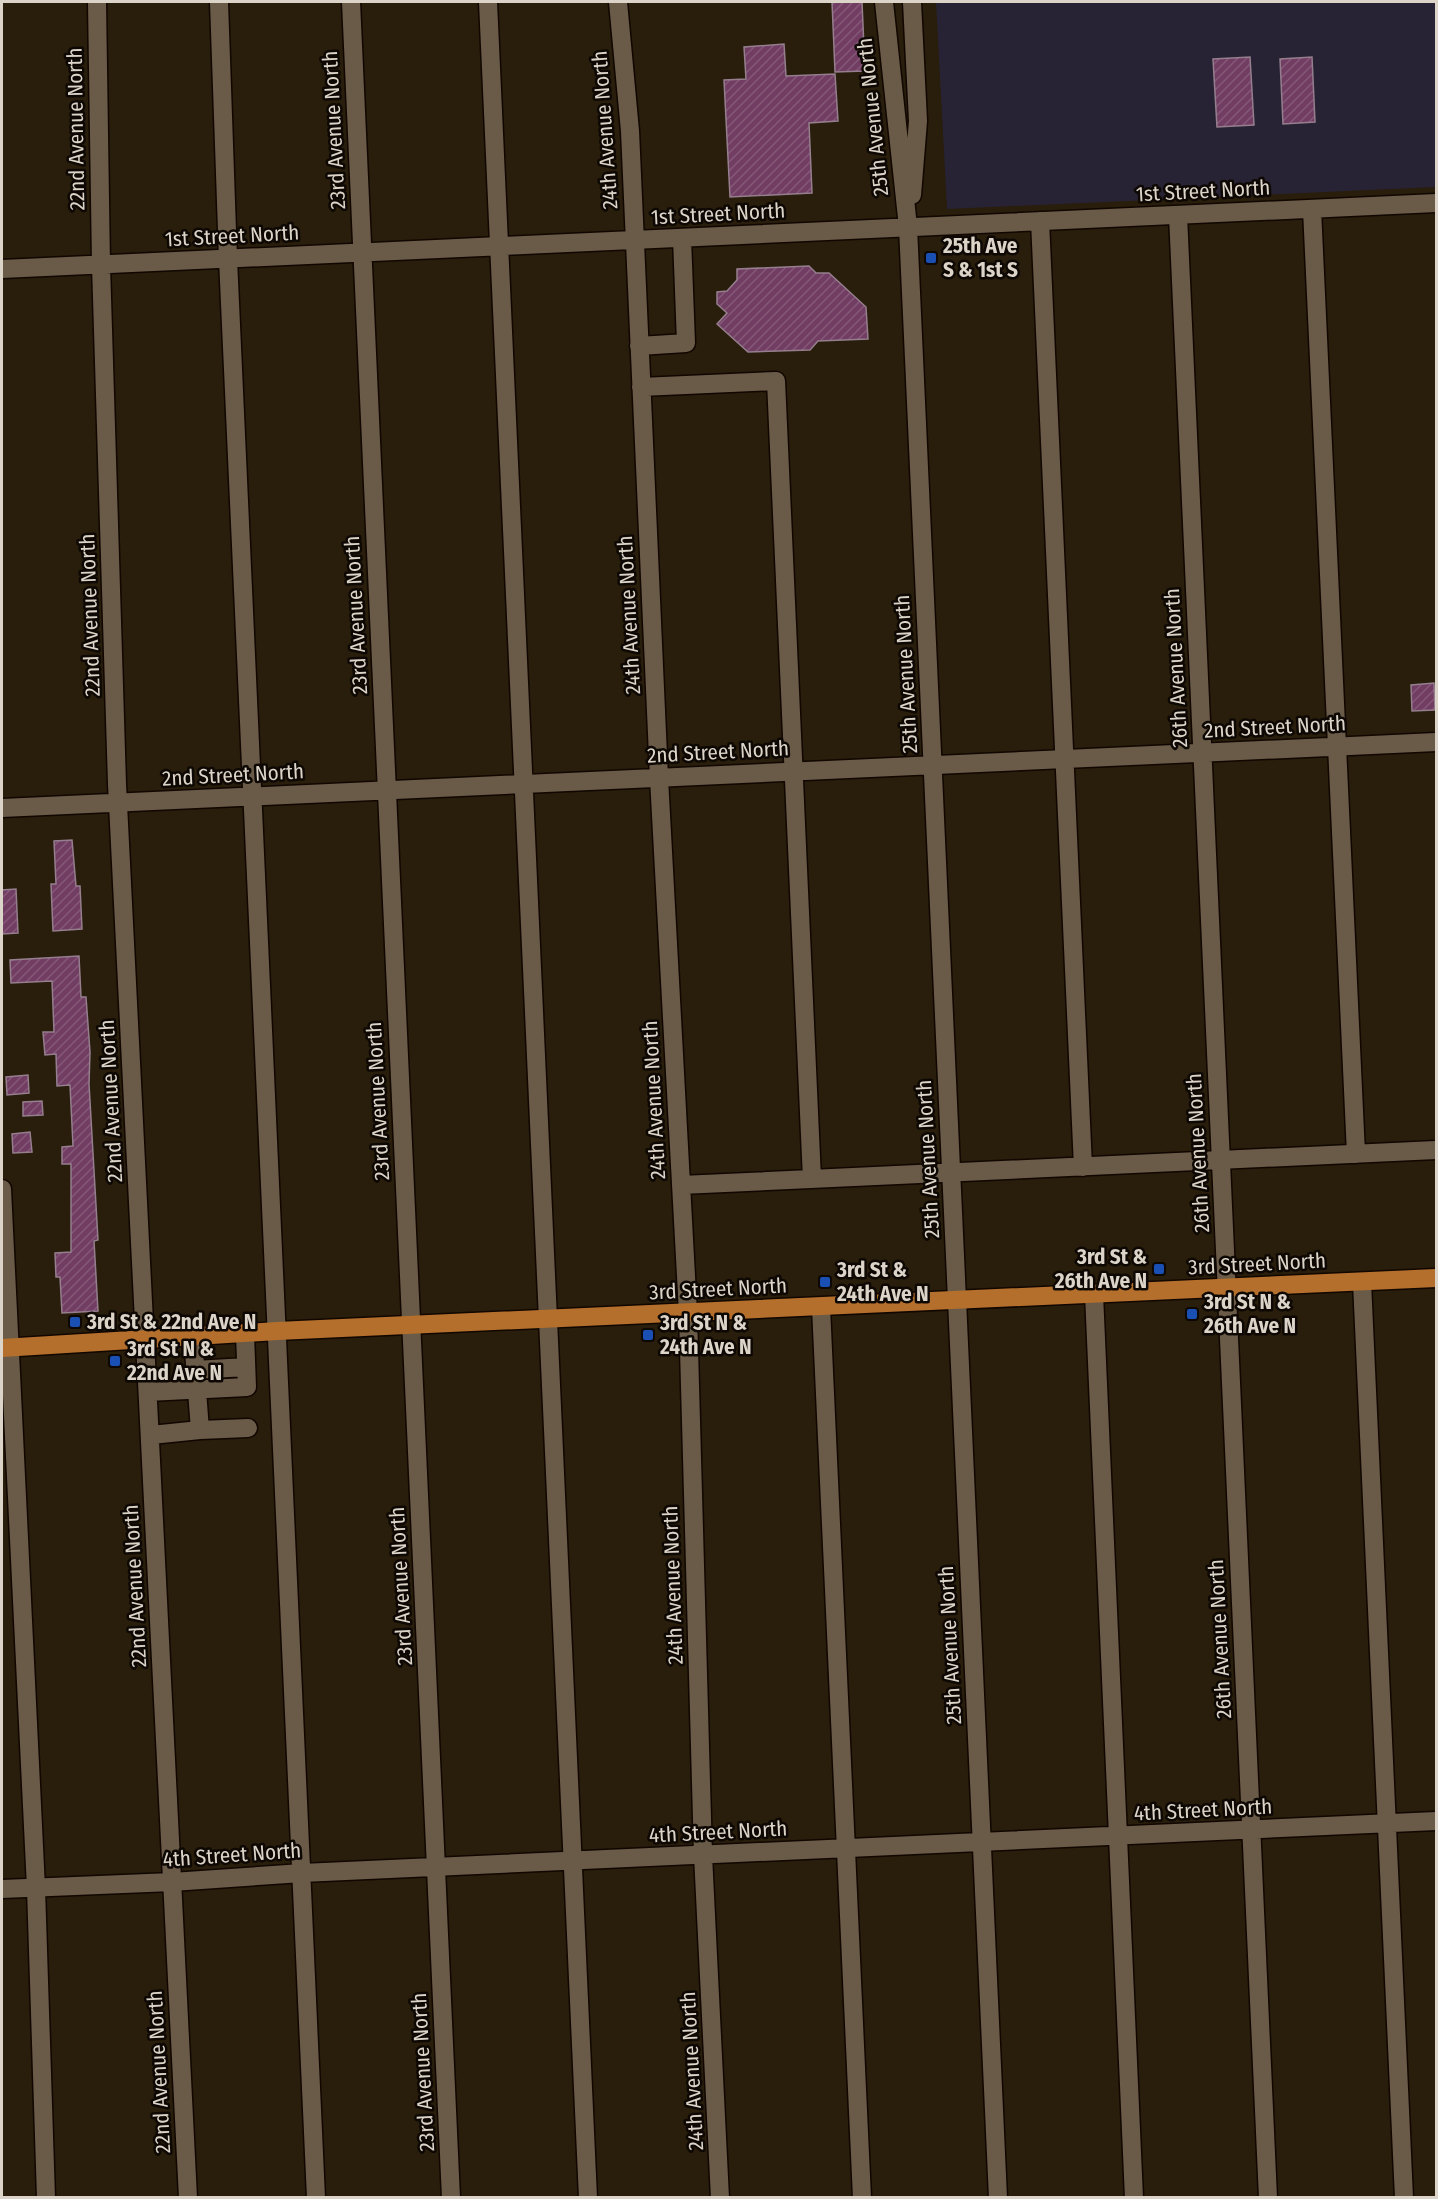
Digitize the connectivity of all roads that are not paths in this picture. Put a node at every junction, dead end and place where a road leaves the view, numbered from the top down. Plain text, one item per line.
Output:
1 (97, 2) edge
2 (219, 2) edge
3 (351, 2) edge
4 (488, 2) edge
5 (618, 2) edge
6 (884, 2) edge
7 (912, 2) edge
8 (1437, 203) edge
9 (1312, 209) junction
10 (1178, 215) junction
11 (1040, 221) junction
12 (908, 227) junction
13 (682, 238) junction
14 (634, 240) junction
15 (499, 247) junction
16 (362, 253) junction
17 (228, 259) junction
18 (101, 265) junction
19 (2, 269) edge
20 (639, 346) junction
21 (641, 387) junction
22 (1437, 742) edge
23 (1337, 747) junction
24 (1202, 753) junction
25 (1064, 759) junction
26 (933, 765) junction
27 (794, 771) junction
28 (659, 778) junction
29 (524, 784) junction
30 (387, 790) junction
31 (252, 796) junction
32 (119, 803) junction
33 (2, 808) edge
34 (1437, 1150) edge
35 (1356, 1154) junction
36 (1221, 1160) junction
37 (1083, 1167) junction
38 (951, 1173) junction
39 (812, 1179) junction
40 (681, 1185) junction
41 (2, 1189) edge
42 (1437, 1278) edge
43 (1362, 1282) junction
44 (1227, 1288) junction
45 (1094, 1294) junction
46 (957, 1300) junction
47 (821, 1306) junction
48 (688, 1313) junction
49 (548, 1319) junction
50 (411, 1325) junction
51 (277, 1332) junction
52 (244, 1334) junction
53 (193, 1338) junction
54 (145, 1341) junction
55 (6, 1348) edge
56 (246, 1366) junction
57 (195, 1370) junction
58 (197, 1390) junction
59 (148, 1392) junction
60 (248, 1428) dead end
61 (200, 1430) junction
62 (150, 1435) junction
63 (1437, 1821) edge
64 (1387, 1824) junction
65 (1252, 1830) junction
66 (1118, 1836) junction
67 (982, 1842) junction
68 (846, 1848) junction
69 (704, 1855) junction
70 (573, 1861) junction
71 (436, 1867) junction
72 (302, 1873) junction
73 (172, 1882) junction
74 (36, 1888) junction
75 (2, 1889) edge
76 (46, 2198) edge
77 (188, 2198) edge
78 (316, 2198) edge
79 (451, 2198) edge
80 (588, 2198) edge
81 (720, 2198) edge
82 (862, 2198) edge
83 (998, 2198) edge
84 (1134, 2198) edge
85 (1268, 2198) edge
86 (1404, 2198) edge

1 - 18 street, 22nd Avenue North
2 - 17 street
3 - 16 street, 23rd Avenue North
4 - 15 street
5 - 14 street, 24th Avenue North
6 - 12 street, 25th Avenue North
7 - 12 street, 25th Avenue North
8 - 9 street, 1st Street North
9 - 10 street, 1st Street North
9 - 23 street
10 - 11 street, 1st Street North
10 - 24 street, 26th Avenue North
11 - 12 street, 1st Street North
11 - 25 street
12 - 13 street, 1st Street North
12 - 26 street, 25th Avenue North
13 - 14 street, 1st Street North
13 - 20 street
14 - 15 street, 1st Street North
14 - 20 street, 24th Avenue North
15 - 16 street, 1st Street North
15 - 29 street
16 - 17 street, 1st Street North
16 - 30 street, 23rd Avenue North
17 - 18 street, 1st Street North
17 - 31 street
18 - 19 street, 1st Street North
18 - 32 street, 22nd Avenue North
20 - 21 street, 24th Avenue North
21 - 27 street
21 - 28 street, 24th Avenue North
22 - 23 street, 2nd Street North
23 - 24 street, 2nd Street North
23 - 35 street
24 - 25 street, 2nd Street North
24 - 36 street, 26th Avenue North
25 - 26 street, 2nd Street North
25 - 37 street
26 - 27 street, 2nd Street North
26 - 38 street, 25th Avenue North
27 - 28 street, 2nd Street North
27 - 39 street
28 - 29 street, 2nd Street North
28 - 40 street, 24th Avenue North
29 - 30 street, 2nd Street North
29 - 49 street
30 - 31 street, 2nd Street North
30 - 50 street, 23rd Avenue North
31 - 32 street, 2nd Street North
31 - 51 street
32 - 33 street, 2nd Street North
32 - 54 street, 22nd Avenue North
34 - 35 street
35 - 36 street
36 - 37 street
36 - 44 street, 26th Avenue North
37 - 38 street
38 - 39 street
38 - 46 street, 25th Avenue North
39 - 40 street
40 - 48 street, 24th Avenue North
41 - 55 street
42 - 43 main road, 3rd Street North
43 - 44 main road, 3rd Street North
43 - 64 street
44 - 45 main road, 3rd Street North
44 - 65 street, 26th Avenue North
45 - 46 main road, 3rd Street North
45 - 66 street
46 - 47 main road, 3rd Street North
46 - 67 street, 25th Avenue North
47 - 48 main road, 3rd Street North
47 - 68 street
48 - 49 main road, 3rd Street North
48 - 69 street, 24th Avenue North
49 - 50 main road, 3rd Street North
49 - 70 street
50 - 51 main road, 3rd Street North
50 - 71 street, 23rd Avenue North
51 - 52 main road, 3rd Street North
51 - 72 street
52 - 53 main road, 3rd Street North
52 - 56 street
53 - 54 main road, 3rd Street North
53 - 57 street
54 - 55 main road, 3rd Street North
54 - 59 street, 22nd Avenue North
55 - 74 street
56 - 57 street
56 - 58 street
57 - 58 street
58 - 59 street
58 - 61 street
59 - 62 street, 22nd Avenue North
60 - 61 street
61 - 62 street
62 - 73 street, 22nd Avenue North
63 - 64 street, 4th Street North
64 - 65 street, 4th Street North
64 - 86 street
65 - 66 street, 4th Street North
65 - 85 street, 26th Avenue North
66 - 67 street, 4th Street North
66 - 84 street
67 - 68 street, 4th Street North
67 - 83 street, 25th Avenue North
68 - 69 street, 4th Street North
68 - 82 street
69 - 70 street, 4th Street North
69 - 81 street, 24th Avenue North
70 - 71 street, 4th Street North
70 - 80 street
71 - 72 street, 4th Street North
71 - 79 street, 23rd Avenue North
72 - 73 street, 4th Street North
72 - 78 street
73 - 74 street, 4th Street North
73 - 77 street, 22nd Avenue North
74 - 75 street, 4th Street North
74 - 76 street

